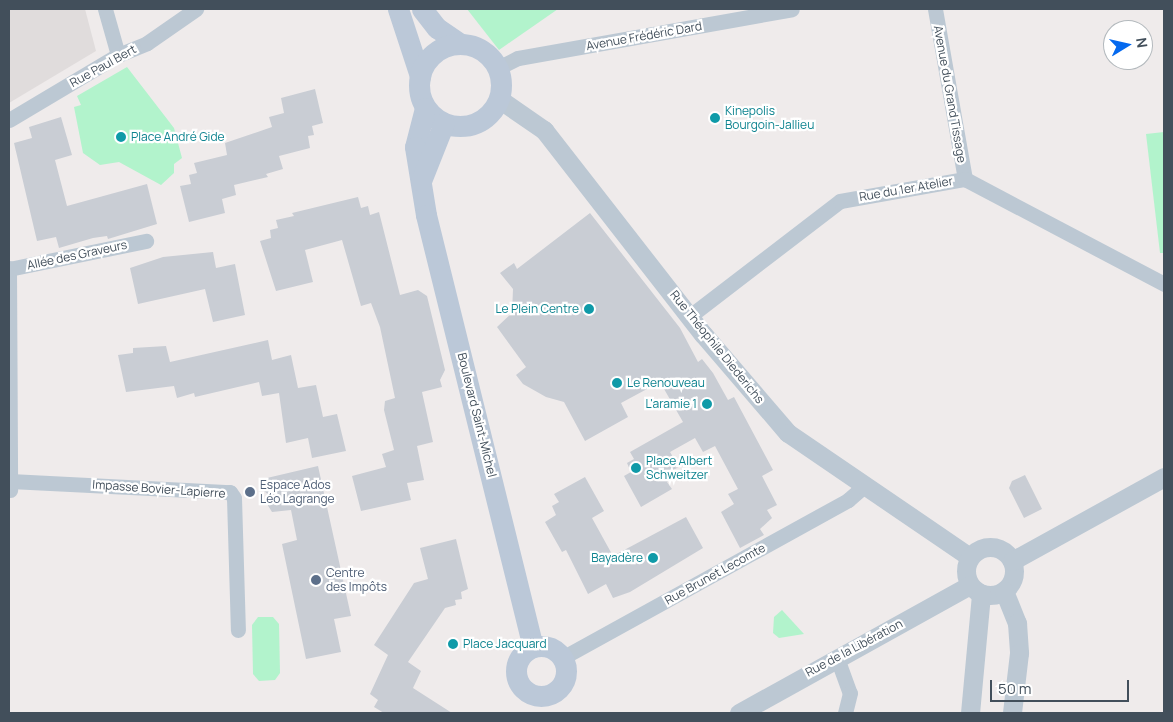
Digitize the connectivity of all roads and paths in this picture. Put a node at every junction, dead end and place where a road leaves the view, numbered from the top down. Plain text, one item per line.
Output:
1 (105, 9) edge
2 (196, 9) edge
3 (398, 9) edge
4 (422, 9) edge
5 (792, 9) edge
6 (935, 9) edge
7 (459, 43) junction
8 (118, 55) junction
9 (498, 68) junction
10 (420, 76) junction
11 (499, 99) junction
12 (425, 108) junction
13 (9, 120) edge
14 (444, 123) junction
15 (965, 179) junction
16 (420, 184) junction
17 (146, 241) dead end
18 (9, 268) edge
19 (1164, 284) edge
20 (690, 316) junction
21 (1164, 477) edge
22 (864, 486) junction
23 (970, 556) junction
24 (1012, 561) junction
25 (975, 590) junction
26 (1004, 591) junction
27 (238, 630) dead end
28 (534, 647) junction
29 (562, 658) junction
30 (838, 658) junction
31 (546, 705) edge
32 (739, 713) edge
33 (845, 713) edge
34 (970, 713) edge
35 (1012, 713) edge

1 - 8 street
2 - 8 street, Rue Paul Bert
3 - 10 main road
4 - 7 main road
5 - 9 street, Avenue Frédéric Dard
6 - 15 street, Avenue du Grand Tissage
7 - 9 main road
7 - 10 main road
8 - 13 street, Rue Paul Bert
9 - 11 main road
10 - 12 main road
11 - 14 main road
11 - 20 street, Rue Théophile Diederichs
12 - 14 main road
12 - 16 main road, Boulevard Saint-Michel
14 - 16 main road
15 - 19 street, Rue du 1er Atelier
15 - 20 street, Rue du 1er Atelier
16 - 28 main road, Boulevard Saint-Michel
17 - 18 street, Allée des Graveurs
18 - 27 street, Impasse Bovier-Lapierre
20 - 22 street, Rue Théophile Diederichs
21 - 24 street
22 - 23 street, Rue Théophile Diederichs
22 - 29 street, Rue Brunet Lecomte
23 - 24 street
23 - 25 street
24 - 26 street
25 - 26 street
25 - 30 street, Rue de la Libération
25 - 34 street
26 - 35 street
28 - 29 main road
28 - 31 main road
29 - 31 main road
30 - 32 street, Rue de la Libération
30 - 33 street

